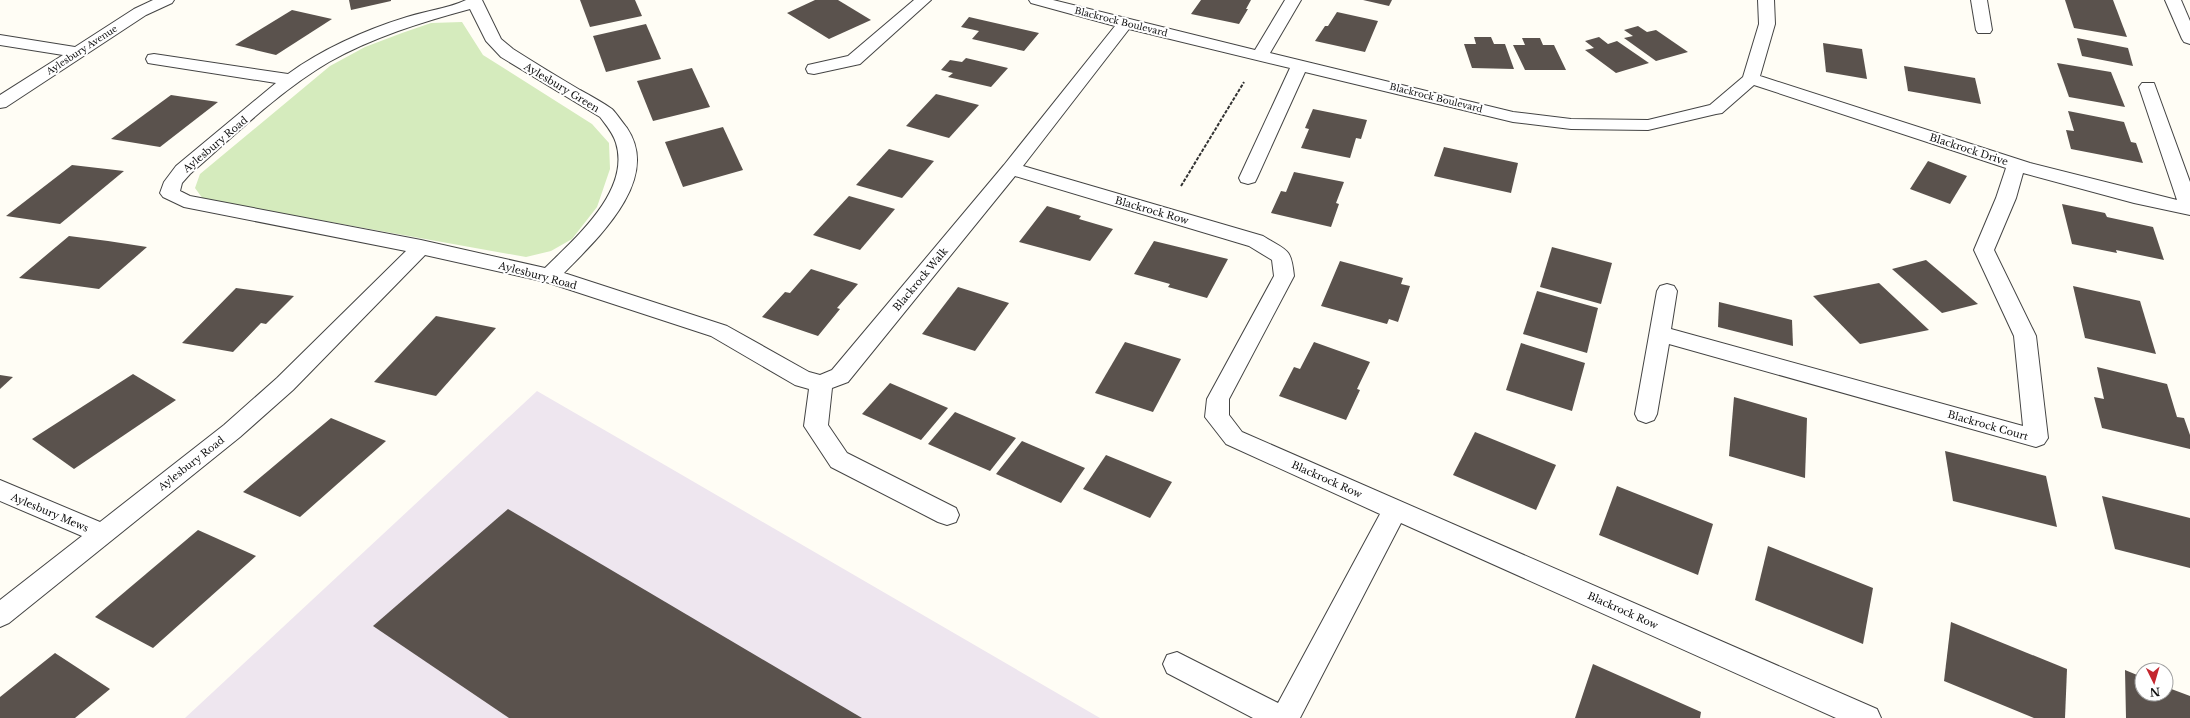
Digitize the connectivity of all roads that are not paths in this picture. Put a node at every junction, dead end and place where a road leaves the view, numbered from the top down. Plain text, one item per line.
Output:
1 (166, 0) edge
2 (923, 0) edge
3 (1037, 0) edge
4 (1293, 0) edge
5 (1766, 0) edge
6 (1979, 0) edge
7 (2173, 0) edge
8 (475, 1) edge
9 (1126, 23) junction
10 (1984, 30) dead end
11 (2188, 31) edge
12 (0, 40) edge
13 (77, 52) junction
14 (1260, 56) junction
15 (154, 59) dead end
16 (1300, 66) junction
17 (814, 69) dead end
18 (1751, 79) junction
19 (292, 80) junction
20 (2148, 87) dead end
21 (0, 104) edge
22 (2016, 164) junction
23 (1011, 169) junction
24 (1248, 178) dead end
25 (2190, 209) edge
26 (421, 247) junction
27 (549, 276) junction
28 (1667, 292) dead end
29 (655, 309) joint
30 (1661, 334) junction
31 (821, 382) junction
32 (1646, 414) dead end
33 (0, 490) edge
34 (1395, 510) junction
35 (948, 515) dead end
36 (101, 534) junction
37 (0, 615) edge
38 (1176, 664) dead end
39 (1280, 718) edge
40 (1284, 718) edge
41 (1867, 718) edge

1 - 13 street, Aylesbury Avenue
2 - 17 street
3 - 9 street, Blackrock Boulevard
4 - 14 street
5 - 18 street
6 - 10 street
7 - 11 street
8 - 19 street, Aylesbury Road
8 - 27 street, Aylesbury Green
9 - 14 street, Blackrock Boulevard
9 - 23 street, Blackrock Walk
12 - 13 street
13 - 21 street, Aylesbury Avenue
14 - 16 street, Blackrock Boulevard
15 - 19 street
16 - 18 street, Blackrock Boulevard
16 - 24 street
18 - 22 street, Blackrock Drive
19 - 26 street, Aylesbury Road
20 - 25 street
22 - 25 street, Blackrock Drive
22 - 30 street, Blackrock Court
23 - 31 street, Blackrock Walk
23 - 34 street, Blackrock Row
26 - 27 street, Aylesbury Road
26 - 36 street, Aylesbury Road
27 - 29 street, Aylesbury Road
28 - 30 street
29 - 31 street, Blackrock Walk
30 - 32 street
31 - 35 street
33 - 36 street, Aylesbury Mews
34 - 40 street
34 - 41 street, Blackrock Row
36 - 37 street, Aylesbury Road
38 - 39 street

